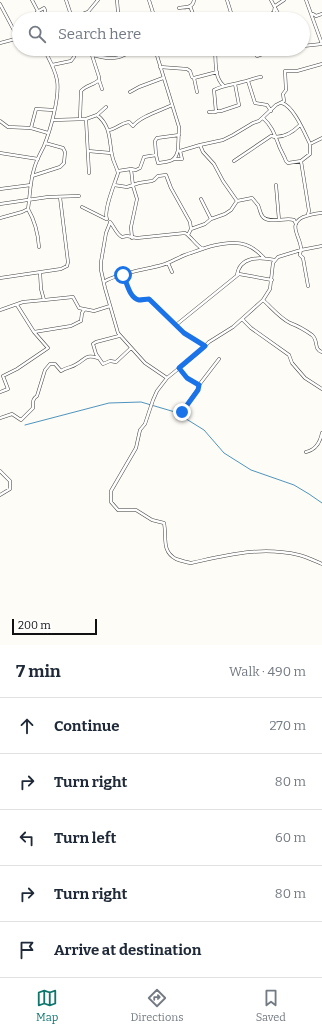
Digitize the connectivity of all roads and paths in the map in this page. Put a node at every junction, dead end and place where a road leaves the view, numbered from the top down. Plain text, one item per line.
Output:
1 (32, 0) edge
2 (66, 0) edge
3 (98, 0) edge
4 (117, 0) edge
5 (149, 0) edge
6 (194, 0) edge
7 (227, 0) edge
8 (271, 0) edge
9 (284, 0) edge
10 (306, 0) edge
11 (0, 4) edge
12 (190, 6) junction
13 (179, 8) dead end
14 (275, 9) junction
15 (37, 12) joint
16 (45, 12) edge
17 (69, 12) edge
18 (88, 12) edge
19 (118, 12) edge
20 (153, 12) edge
21 (192, 12) edge
22 (231, 12) edge
23 (274, 12) edge
24 (276, 12) edge
25 (312, 14) junction
26 (322, 14) edge
27 (12, 27) edge
28 (320, 34) edge
29 (12, 40) edge
30 (322, 41) edge
31 (0, 43) edge
32 (310, 45) edge
33 (48, 56) edge
34 (74, 56) edge
35 (92, 56) edge
36 (96, 56) edge
37 (122, 56) edge
38 (157, 56) edge
39 (216, 56) edge
40 (322, 64) edge
41 (52, 65) junction
42 (160, 67) junction
43 (217, 72) junction
44 (261, 77) dead end
45 (163, 78) junction
46 (194, 78) junction
47 (99, 80) junction
48 (248, 81) junction
49 (235, 84) junction
50 (223, 85) junction
51 (102, 89) dead end
52 (130, 92) dead end
53 (197, 92) dead end
54 (282, 103) junction
55 (172, 105) junction
56 (106, 107) dead end
57 (54, 110) junction
58 (271, 111) junction
59 (210, 112) dead end
60 (216, 112) junction
61 (97, 115) junction
62 (263, 118) junction
63 (80, 119) junction
64 (86, 119) junction
65 (53, 120) junction
66 (0, 121) edge
67 (300, 125) junction
68 (31, 128) junction
69 (109, 130) junction
70 (48, 133) junction
71 (179, 135) junction
72 (277, 138) junction
73 (322, 138) edge
74 (45, 143) junction
75 (310, 144) junction
76 (200, 145) junction
77 (179, 150) junction
78 (88, 151) junction
79 (112, 153) junction
80 (0, 154) edge
81 (156, 155) junction
82 (38, 159) junction
83 (175, 159) junction
84 (234, 160) dead end
85 (301, 161) junction
86 (131, 169) junction
87 (118, 171) junction
88 (89, 173) dead end
89 (32, 176) junction
90 (30, 185) junction
91 (114, 185) junction
92 (276, 185) dead end
93 (133, 186) junction
94 (0, 190) edge
95 (79, 196) dead end
96 (60, 197) junction
97 (29, 199) junction
98 (201, 199) dead end
99 (237, 201) junction
100 (0, 204) edge
101 (82, 207) dead end
102 (28, 210) junction
103 (322, 213) edge
104 (308, 214) junction
105 (0, 218) edge
106 (107, 219) junction
107 (211, 219) junction
108 (279, 220) junction
109 (110, 223) junction
110 (296, 224) junction
111 (191, 229) junction
112 (188, 235) junction
113 (132, 238) junction
114 (39, 246) dead end
115 (322, 246) edge
116 (203, 250) junction
117 (301, 250) junction
118 (264, 258) junction
119 (275, 260) junction
120 (168, 263) junction
121 (40, 272) junction
122 (172, 272) dead end
123 (127, 274) junction
124 (123, 275) junction
125 (236, 276) junction
126 (0, 278) edge
127 (125, 279) junction
128 (272, 280) junction
129 (104, 282) junction
130 (308, 286) dead end
131 (44, 300) junction
132 (263, 300) junction
133 (16, 305) junction
134 (110, 306) junction
135 (0, 310) edge
136 (84, 310) junction
137 (242, 319) junction
138 (176, 325) junction
139 (34, 332) junction
140 (119, 336) junction
141 (205, 346) junction
142 (131, 348) junction
143 (322, 352) edge
144 (98, 358) junction
145 (219, 359) dead end
146 (179, 368) junction
147 (166, 378) junction
148 (199, 385) junction
149 (322, 389) edge
150 (0, 392) edge
151 (182, 412) dead end
152 (0, 418) edge
153 (322, 434) edge
154 (306, 452) dead end
155 (0, 471) edge
156 (0, 495) edge
157 (322, 564) edge

1 - 15 street
2 - 17 street
3 - 18 street
4 - 19 street
5 - 20 street
6 - 12 street
7 - 22 street
8 - 14 street
9 - 14 street
10 - 25 street
11 - 27 street
12 - 13 street
12 - 21 street
14 - 23 street
14 - 24 street
15 - 16 street
25 - 26 street
25 - 28 street
28 - 30 street
29 - 31 street
30 - 32 street
33 - 41 street
34 - 41 street
35 - 47 street
36 - 37 street
38 - 42 street
39 - 43 street
40 - 54 street
41 - 57 street
42 - 45 street
42 - 46 street
43 - 46 street
43 - 50 street
44 - 48 street
45 - 52 street
45 - 55 street
46 - 53 street
47 - 51 street
47 - 63 street
48 - 49 street
48 - 58 street
49 - 50 street
49 - 60 street
50 - 60 street
54 - 58 street
54 - 67 street
55 - 69 street
55 - 71 street
56 - 61 street
57 - 65 street
57 - 68 street
58 - 62 street
59 - 60 street
61 - 64 street
61 - 69 street
62 - 72 street
62 - 76 street
63 - 64 street
63 - 65 street
64 - 78 street
65 - 70 street
66 - 68 street
67 - 72 street
67 - 75 street
68 - 70 street
69 - 79 street
70 - 74 street
71 - 77 street
71 - 81 street
72 - 84 street
72 - 85 street
73 - 75 street
74 - 82 street
74 - 89 street
75 - 85 street
76 - 77 street
76 - 99 street
77 - 83 street
77 - 83 street
78 - 79 street
78 - 88 street
79 - 87 street
80 - 82 street
81 - 83 street
81 - 86 street
82 - 89 street
85 - 104 street
86 - 87 street
86 - 93 street
87 - 91 street
89 - 90 street
90 - 94 street
90 - 97 street
91 - 93 street
91 - 106 street
92 - 108 street
93 - 111 street
93 - 113 street
95 - 96 street
96 - 97 street
96 - 121 street
97 - 100 street
97 - 102 street
98 - 107 street
99 - 107 street
99 - 108 street
101 - 106 street
102 - 105 street
102 - 114 street
103 - 104 street
104 - 110 street
106 - 109 street
107 - 111 street
108 - 110 street
109 - 113 street
109 - 129 street
110 - 117 street
111 - 112 street
112 - 113 street
112 - 116 street
115 - 117 street
116 - 118 street
116 - 120 street
117 - 119 street
117 - 130 street
118 - 119 street
118 - 125 street
119 - 128 street
120 - 122 street
120 - 123 street
121 - 126 street
121 - 131 street
123 - 124 street
123 - 127 street
124 - 127 street
124 - 129 street
125 - 128 street
125 - 138 street
127 - 138 street
128 - 132 street
129 - 134 street
131 - 133 street
131 - 136 street
132 - 137 street
132 - 143 street
133 - 135 street
133 - 139 street
134 - 136 street
134 - 140 street
136 - 139 street
137 - 141 street
137 - 149 street
138 - 141 street
139 - 150 street
140 - 142 street
140 - 144 street
141 - 146 street
142 - 144 street
142 - 147 street
144 - 152 street
145 - 148 street
146 - 147 street
146 - 148 street
147 - 157 street
148 - 151 street
153 - 154 street
155 - 156 street

